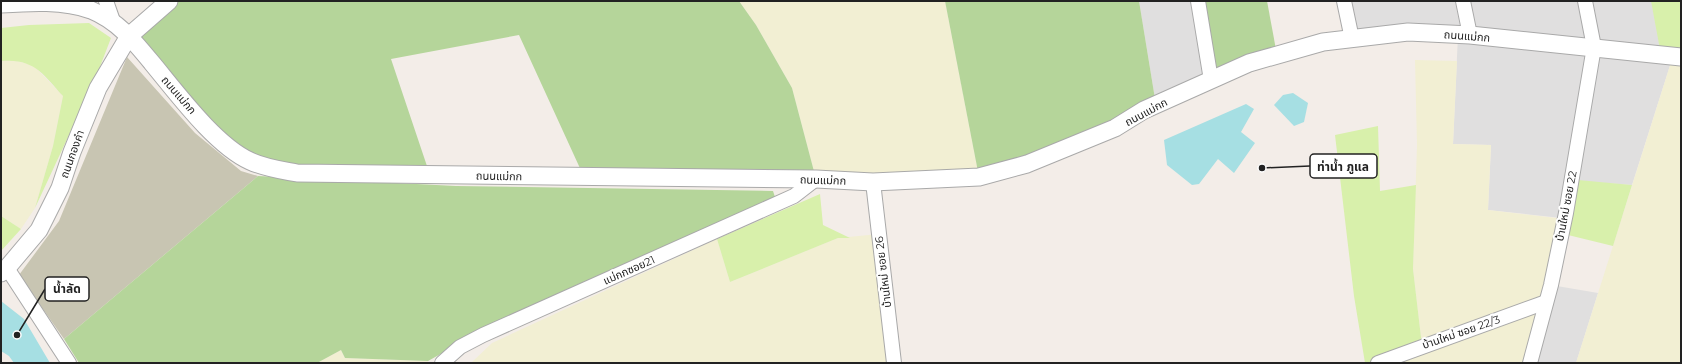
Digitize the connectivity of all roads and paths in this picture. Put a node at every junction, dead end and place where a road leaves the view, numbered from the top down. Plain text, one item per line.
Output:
1 (106, 1) edge
2 (169, 1) edge
3 (1198, 1) edge
4 (1344, 1) edge
5 (1463, 1) edge
6 (1585, 1) edge
7 (1, 4) edge
8 (113, 21) junction
9 (1470, 35) junction
10 (129, 36) junction
11 (1352, 39) junction
12 (1594, 47) junction
13 (1681, 57) edge
14 (1211, 80) junction
15 (816, 179) junction
16 (873, 182) junction
17 (4, 270) edge
18 (1546, 302) junction
19 (69, 363) edge
20 (442, 363) edge
21 (894, 363) edge
22 (1378, 363) edge
23 (1530, 363) edge

1 - 8 street
2 - 10 street, ถนนกองคำ
3 - 14 street
4 - 11 street
5 - 9 street
6 - 12 street
7 - 8 street, ถนนแม่กก
8 - 10 street, ถนนแม่กก
9 - 11 street, ถนนแม่กก
9 - 12 street, ถนนแม่กก
10 - 15 street, ถนนแม่กก
10 - 17 street, ถนนกองคำ
11 - 14 street, ถนนแม่กก
12 - 13 street, ถนนแม่กก
12 - 18 street, บ้านใหม่ ซอย 22
14 - 16 street, ถนนแม่กก
15 - 16 street, ถนนแม่กก
15 - 20 street, แม่กกซอย21
16 - 21 street, บ้านใหม่ ซอย 26
17 - 19 street
18 - 22 street, บ้านใหม่ ซอย 22/3
18 - 23 street, บ้านใหม่ ซอย 22

